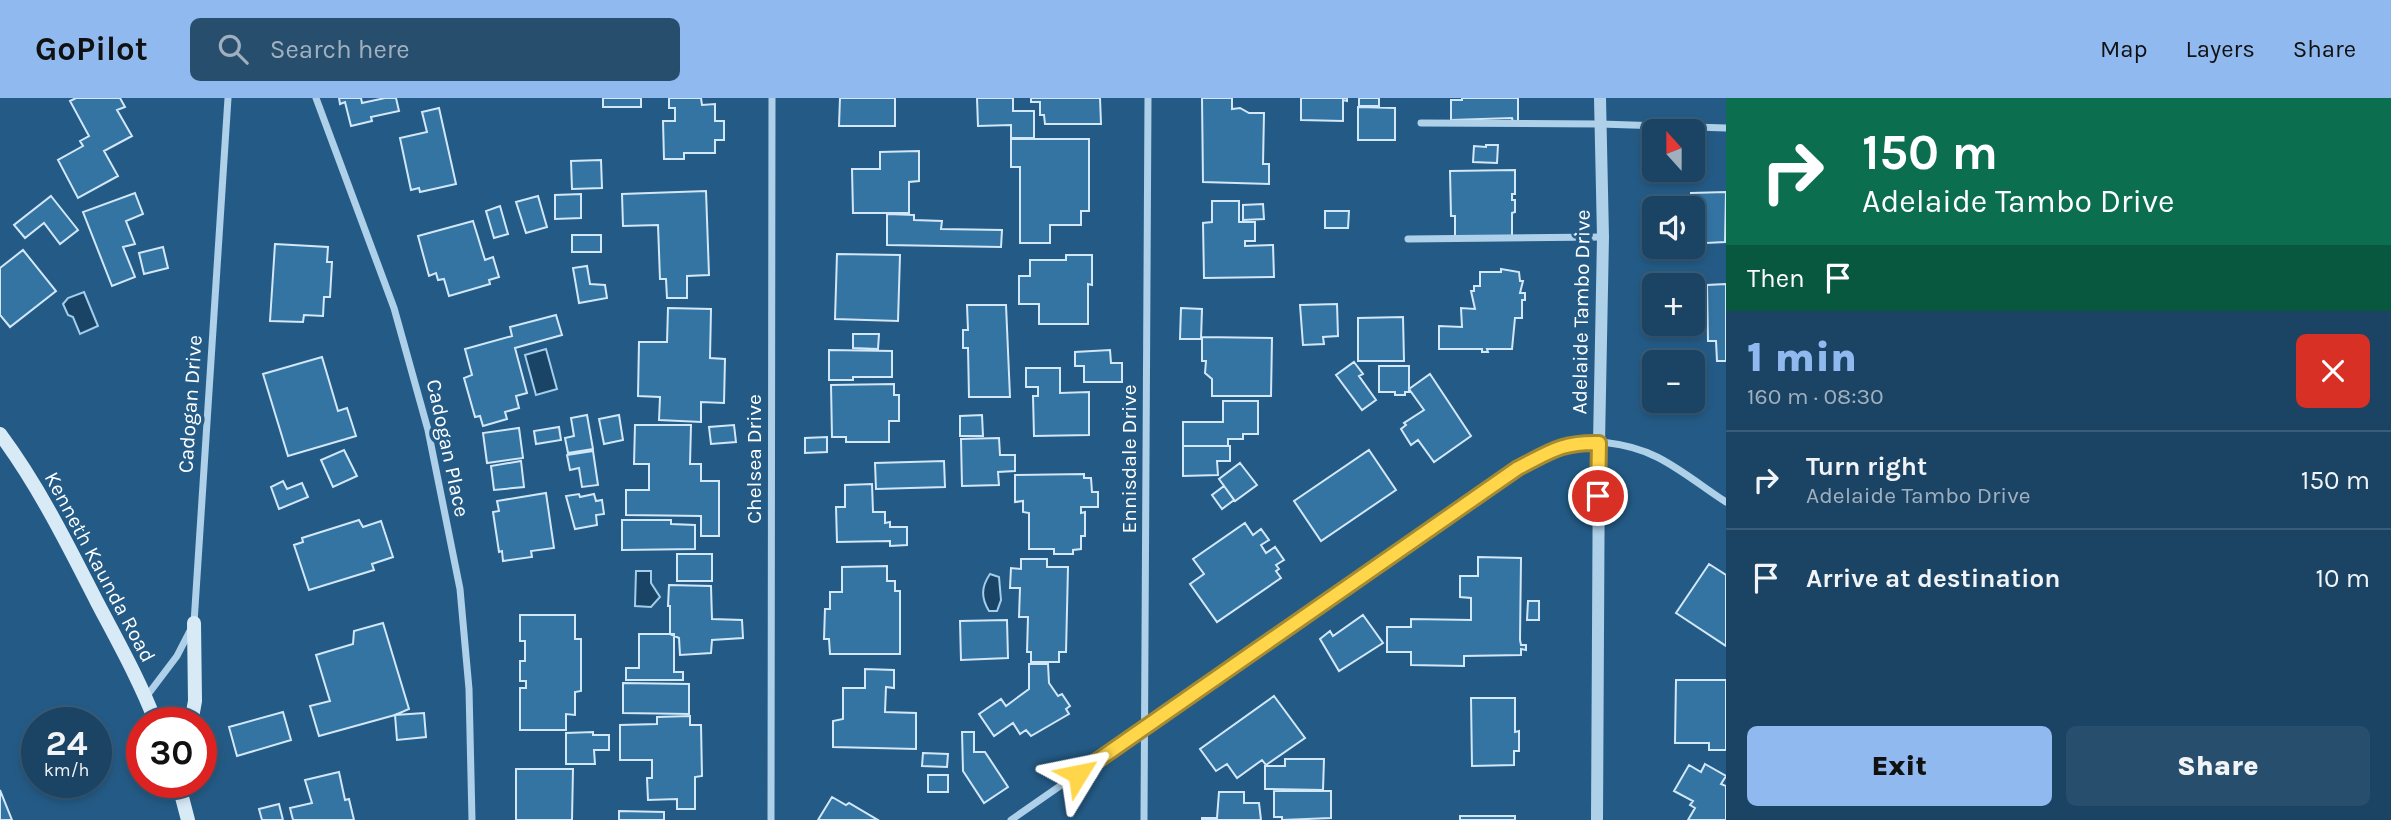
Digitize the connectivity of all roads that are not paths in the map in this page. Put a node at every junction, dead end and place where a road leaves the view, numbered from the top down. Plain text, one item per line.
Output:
1 (228, 98) edge
2 (316, 98) edge
3 (772, 98) edge
4 (1148, 98) edge
5 (1600, 98) edge
6 (1421, 122) dead end
7 (1600, 124) junction
8 (1726, 128) edge
9 (1603, 237) junction
10 (1408, 239) dead end
11 (0, 434) edge
12 (1599, 443) junction
13 (1726, 502) edge
14 (194, 623) junction
15 (146, 697) junction
16 (150, 707) edge
17 (194, 707) edge
18 (1145, 727) junction
19 (182, 798) edge
20 (188, 820) edge
21 (472, 820) edge
22 (771, 820) edge
23 (1011, 820) edge
24 (1144, 820) edge
25 (1597, 820) edge

1 - 14 street, Cadogan Drive
2 - 21 street, Cadogan Place
3 - 22 street, Chelsea Drive
4 - 18 street, Ennisdale Drive
5 - 7 street, Adelaide Tambo Drive
6 - 7 street
7 - 8 street
7 - 9 street, Adelaide Tambo Drive
9 - 10 street
9 - 12 street, Adelaide Tambo Drive
11 - 15 main road, Kenneth Kaunda Road
12 - 13 street
12 - 18 street
12 - 25 street, Adelaide Tambo Drive
14 - 15 street, Cadogan Drive
14 - 17 main road
15 - 16 main road, Kenneth Kaunda Road
18 - 23 street
18 - 24 street, Ennisdale Drive
19 - 20 main road

